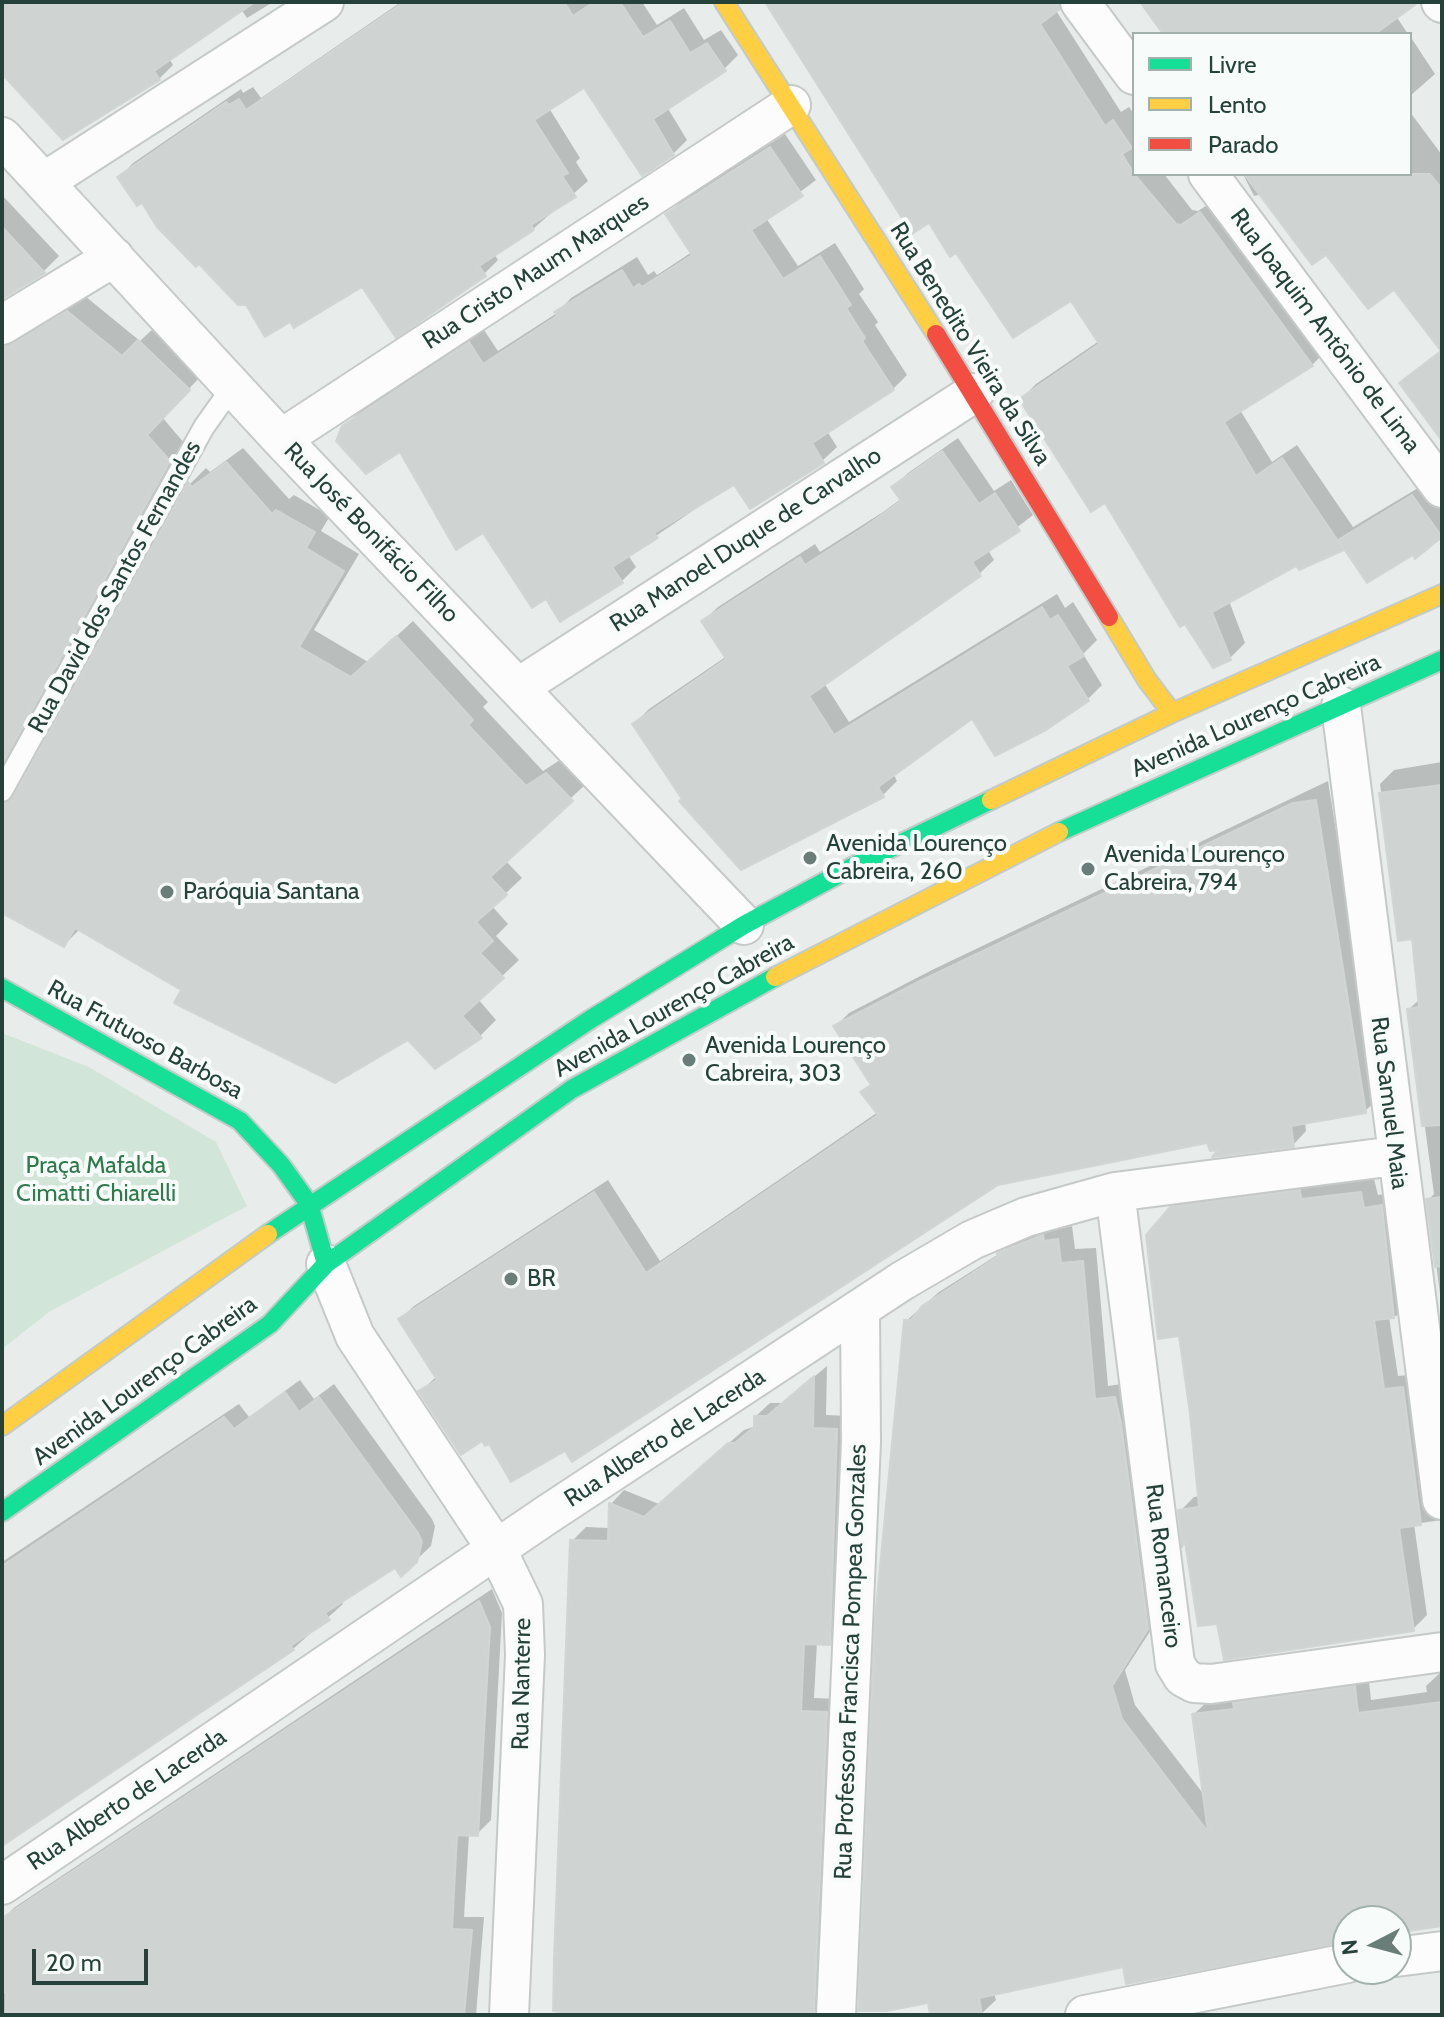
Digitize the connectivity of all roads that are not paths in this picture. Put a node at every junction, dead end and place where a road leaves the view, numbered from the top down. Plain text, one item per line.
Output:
1 (324, 2) edge
2 (724, 2) edge
3 (1080, 2) edge
4 (1132, 72) edge
5 (791, 105) junction
6 (2, 137) edge
7 (1209, 176) edge
8 (44, 182) junction
9 (114, 257) junction
10 (2, 325) edge
11 (233, 386) junction
12 (974, 393) junction
13 (281, 439) junction
14 (1442, 488) edge
15 (1442, 594) edge
16 (1442, 660) edge
17 (519, 687) junction
18 (1341, 706) junction
19 (1172, 713) junction
20 (2, 791) edge
21 (744, 925) junction
22 (2, 988) edge
23 (1395, 1156) junction
24 (1115, 1192) junction
25 (309, 1204) junction
26 (326, 1264) junction
27 (860, 1309) junction
28 (2, 1426) edge
29 (1442, 1500) edge
30 (2, 1512) edge
31 (497, 1550) junction
32 (1442, 1652) edge
33 (2, 1885) edge
34 (1442, 1951) edge
35 (1412, 1955) edge
36 (1332, 1966) edge
37 (509, 2015) edge
38 (836, 2015) edge
39 (1085, 2015) edge

1 - 8 street
2 - 5 main road, Rua Benedito Vieira da Silva
3 - 4 street
5 - 12 main road, Rua Benedito Vieira da Silva
5 - 13 street, Rua Cristo Maum Marques
6 - 8 street, Rua José Bonifácio Filho
7 - 14 street, Rua Joaquim Antônio de Lima
8 - 9 street, Rua José Bonifácio Filho
9 - 10 street
9 - 11 street, Rua José Bonifácio Filho
11 - 13 street, Rua José Bonifácio Filho
11 - 20 lane, Rua David dos Santos Fernandes
12 - 17 street, Rua Manoel Duque de Carvalho
12 - 19 main road, Rua Benedito Vieira da Silva
13 - 17 street, Rua José Bonifácio Filho
15 - 19 main road, Avenida Lourenço Cabreira
16 - 18 main road, Avenida Lourenço Cabreira
17 - 21 street, Rua José Bonifácio Filho
18 - 23 street, Rua Samuel Maia
18 - 26 main road, Avenida Lourenço Cabreira
19 - 21 main road, Avenida Lourenço Cabreira
21 - 25 main road, Avenida Lourenço Cabreira
22 - 25 main road, Rua Frutuoso Barbosa
23 - 24 street, Rua Alberto de Lacerda
23 - 29 street, Rua Samuel Maia
24 - 27 street, Rua Alberto de Lacerda
24 - 32 street, Rua Romanceiro
25 - 26 main road, Rua Frutuoso Barbosa
25 - 28 main road, Avenida Lourenço Cabreira
26 - 30 main road, Avenida Lourenço Cabreira
26 - 31 street, Rua Nanterre
27 - 31 street, Rua Alberto de Lacerda
27 - 38 street, Rua Professora Francisca Pompea Gonzales
31 - 33 street, Rua Alberto de Lacerda
31 - 37 street, Rua Nanterre
34 - 35 street
36 - 39 street

